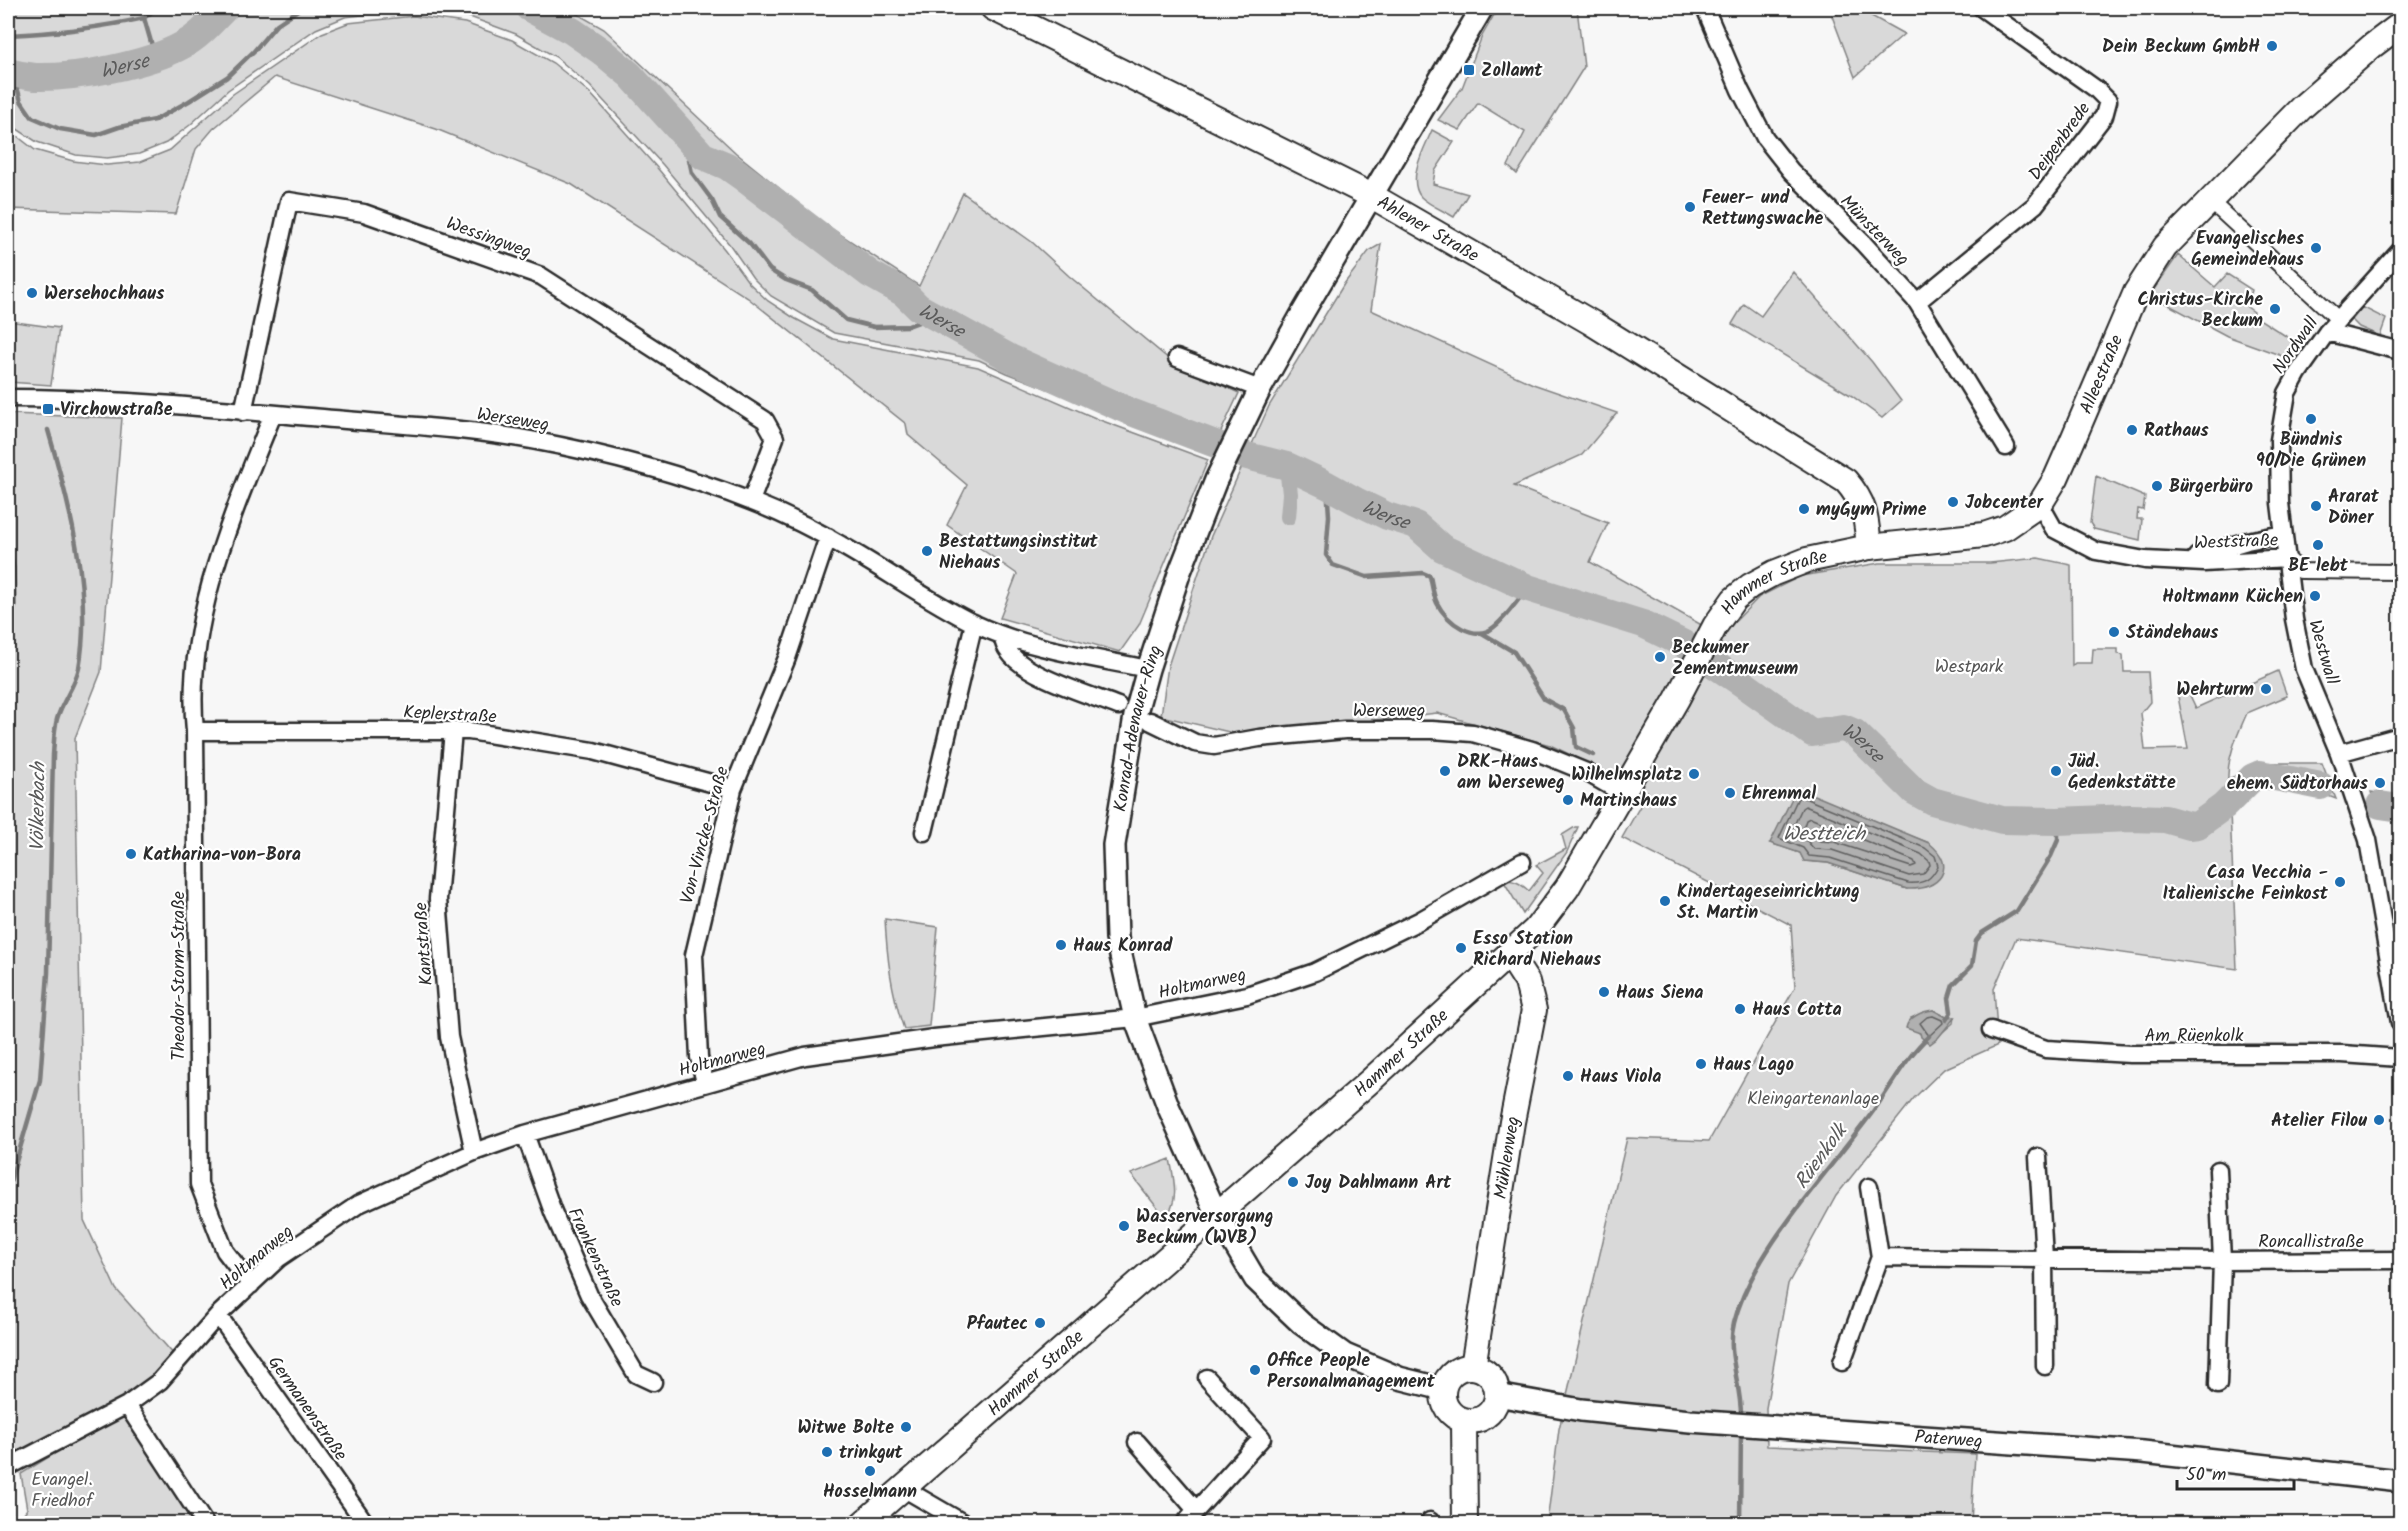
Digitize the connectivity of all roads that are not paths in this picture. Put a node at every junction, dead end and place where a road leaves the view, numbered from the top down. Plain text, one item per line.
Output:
1 (993, 8) edge
2 (1482, 8) edge
3 (1705, 8) edge
4 (1982, 8) edge
5 (2400, 25) edge
6 (1372, 196) junction
7 (2209, 200) junction
8 (2400, 251) edge
9 (1917, 302) junction
10 (2333, 325) junction
11 (2400, 351) edge
12 (1177, 358) dead end
13 (1260, 389) junction
14 (8, 398) edge
15 (243, 412) junction
16 (273, 414) junction
17 (2006, 447) dead end
18 (751, 501) junction
19 (2040, 504) junction
20 (2283, 534) junction
21 (828, 537) junction
22 (1869, 547) junction
23 (2287, 558) junction
24 (2175, 562) junction
25 (2400, 572) edge
26 (974, 623) junction
27 (1002, 635) junction
28 (1148, 669) junction
29 (1118, 706) dead end
30 (1150, 721) dead end
31 (453, 730) junction
32 (195, 731) junction
33 (2400, 736) edge
34 (2339, 753) junction
35 (733, 789) junction
36 (1622, 793) junction
37 (924, 832) dead end
38 (1522, 861) dead end
39 (1509, 954) junction
40 (2400, 1014) edge
41 (1134, 1017) junction
42 (1991, 1030) dead end
43 (2400, 1058) edge
44 (705, 1083) junction
45 (525, 1134) junction
46 (474, 1152) junction
47 (2038, 1157) dead end
48 (2218, 1170) dead end
49 (1869, 1187) dead end
50 (1216, 1213) junction
51 (1880, 1257) junction
52 (2044, 1258) junction
53 (2400, 1260) edge
54 (2222, 1261) junction
55 (250, 1285) junction
56 (218, 1315) junction
57 (1842, 1362) dead end
58 (2045, 1366) dead end
59 (1473, 1367) junction
60 (1207, 1378) dead end
61 (653, 1382) dead end
62 (2218, 1385) dead end
63 (1443, 1389) junction
64 (1497, 1395) junction
65 (127, 1405) junction
66 (1464, 1420) junction
67 (1137, 1442) dead end
68 (8, 1467) edge
69 (2400, 1481) edge
70 (903, 1488) junction
71 (1196, 1510) junction
72 (205, 1524) edge
73 (366, 1524) edge
74 (862, 1524) edge
75 (965, 1524) edge
76 (1184, 1524) edge
77 (1465, 1524) edge

1 - 6 main road, Ahlener Straße
2 - 6 street, Konrad-Adenauer-Ring
3 - 9 street, Münsterweg
4 - 9 street, Deipenbrede
5 - 7 main road, Alleestraße
6 - 13 street, Konrad-Adenauer-Ring
6 - 22 main road, Ahlener Straße
7 - 10 street
7 - 19 main road, Alleestraße
8 - 10 street, Nordwall
9 - 17 street, Münsterweg
10 - 11 street
10 - 20 street, Nordwall
12 - 13 street
13 - 28 street, Konrad-Adenauer-Ring
14 - 15 street, Werseweg
15 - 16 street, Werseweg
15 - 18 street, Wessingweg
16 - 18 street, Werseweg
16 - 32 street, Theodor-Storm-Straße
18 - 21 street, Werseweg
19 - 22 main road, Alleestraße
19 - 24 street, Weststraße
20 - 23 street, Nordwall
20 - 24 street, Weststraße
21 - 26 street, Werseweg
21 - 35 street, Von-Vincke-Straße
22 - 36 main road, Hammer Straße
23 - 24 street, Weststraße
23 - 25 street, Weststraße
23 - 34 street, Westwall
26 - 27 street, Werseweg
26 - 37 street
27 - 28 street, Werseweg
27 - 29 street
28 - 41 street, Konrad-Adenauer-Ring
30 - 36 street, Werseweg
31 - 32 street, Keplerstraße
31 - 35 street, Keplerstraße
31 - 46 street, Kantstraße
32 - 55 street, Theodor-Storm-Straße
33 - 34 street
34 - 40 street, Westwall
35 - 44 street, Von-Vincke-Straße
36 - 39 main road, Hammer Straße
38 - 41 street, Holtmarweg
39 - 50 main road, Hammer Straße
39 - 59 main road, Mühlenweg
41 - 44 street, Holtmarweg
41 - 50 street, Konrad-Adenauer-Ring
42 - 43 street, Am Rüenkolk
44 - 45 street, Holtmarweg
45 - 46 street, Holtmarweg
45 - 61 street, Frankenstraße
46 - 55 street, Holtmarweg
47 - 52 street
48 - 54 street
49 - 51 street
50 - 63 street, Konrad-Adenauer-Ring
50 - 70 main road, Hammer Straße
51 - 52 street, Roncallistraße
51 - 57 street
52 - 54 street, Roncallistraße
52 - 58 street
53 - 54 street, Roncallistraße
54 - 62 street
55 - 56 street, Holtmarweg
56 - 65 street, Holtmarweg
56 - 73 street, Germanenstraße
59 - 63 main road
59 - 64 main road
60 - 71 street
63 - 66 main road
64 - 66 main road
64 - 69 street, Paterweg
65 - 68 street, Holtmarweg
65 - 72 street
66 - 77 main road
67 - 71 street
70 - 74 main road, Hammer Straße
70 - 75 street
71 - 76 street

